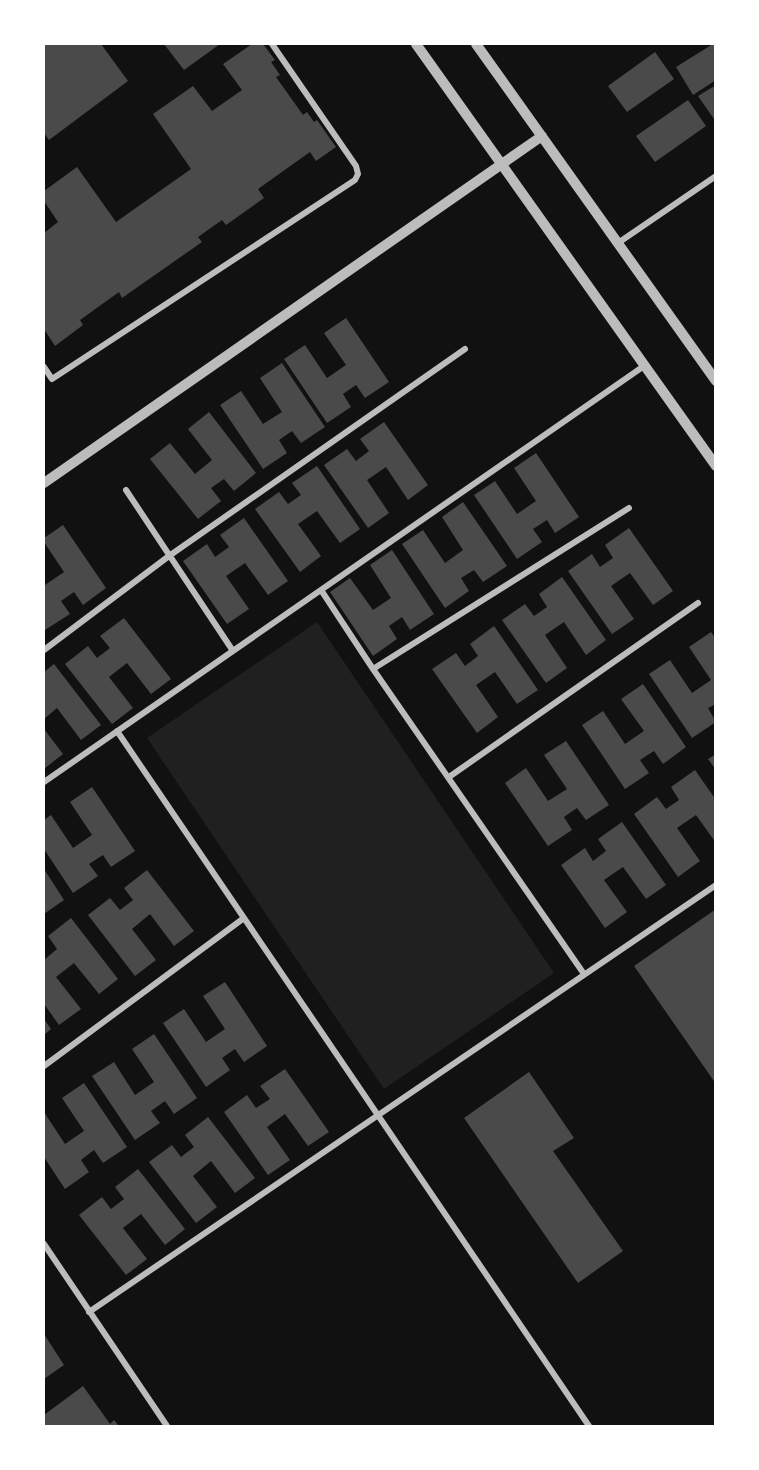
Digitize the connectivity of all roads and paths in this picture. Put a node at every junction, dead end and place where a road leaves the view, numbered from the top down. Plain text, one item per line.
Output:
1 (272, 44) edge
2 (416, 44) edge
3 (476, 44) edge
4 (542, 136) junction
5 (501, 164) junction
6 (716, 176) edge
7 (618, 243) junction
8 (465, 349) dead end
9 (644, 366) junction
10 (44, 367) edge
11 (716, 381) edge
12 (716, 466) edge
13 (44, 483) edge
14 (126, 489) dead end
15 (629, 508) dead end
16 (169, 556) junction
17 (321, 590) junction
18 (699, 603) dead end
19 (44, 650) edge
20 (233, 651) junction
21 (373, 669) junction
22 (117, 731) junction
23 (449, 777) junction
24 (44, 782) edge
25 (716, 885) edge
26 (244, 918) junction
27 (584, 974) junction
28 (44, 1066) edge
29 (377, 1115) junction
30 (44, 1244) edge
31 (89, 1312) junction
32 (167, 1426) edge
33 (589, 1426) edge

1 - 10 street
2 - 5 street
3 - 4 street
4 - 5 street
4 - 7 street
5 - 9 street
5 - 13 street
6 - 7 street
7 - 11 street
8 - 16 street
9 - 12 street
9 - 17 street
14 - 16 street
15 - 21 street
16 - 19 street
16 - 20 street
17 - 20 street
17 - 21 street
18 - 23 street
20 - 22 street
21 - 23 street
22 - 24 street
22 - 26 street
23 - 27 street
25 - 27 street
26 - 28 street
26 - 29 street
27 - 29 street
29 - 31 street
29 - 33 street
30 - 31 street
31 - 32 street

